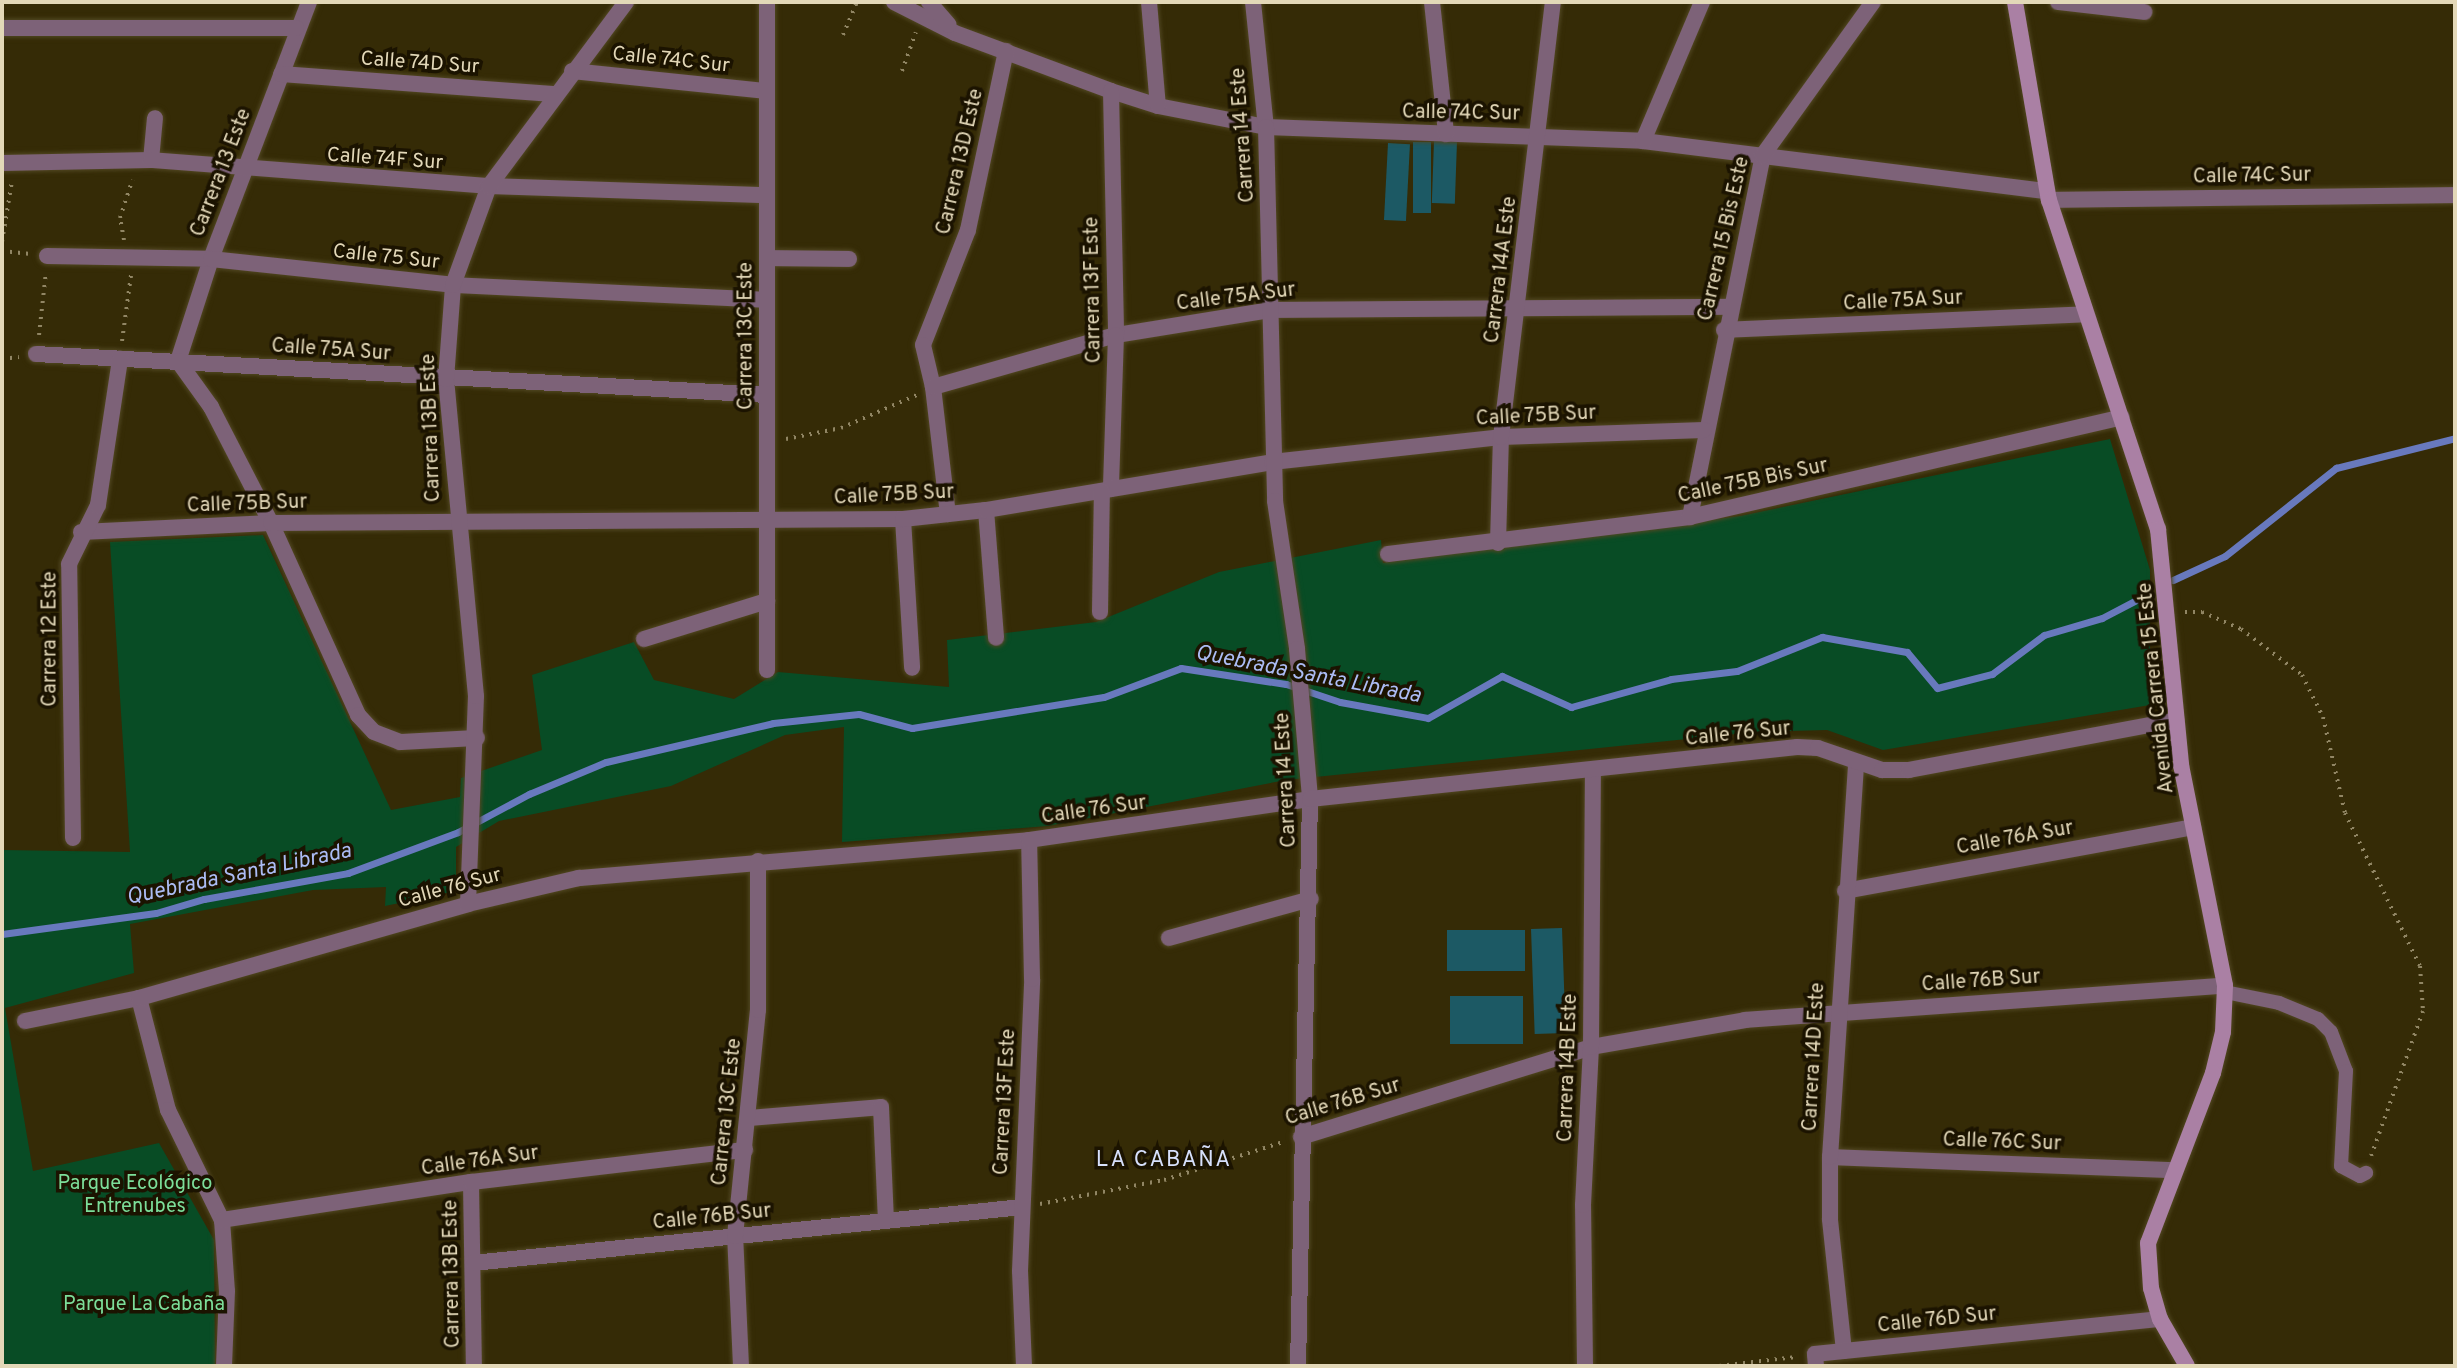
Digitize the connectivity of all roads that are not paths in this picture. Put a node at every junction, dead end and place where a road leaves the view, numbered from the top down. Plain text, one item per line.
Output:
1 (309, 2) edge
2 (626, 2) edge
3 (767, 2) edge
4 (894, 2) edge
5 (1149, 2) edge
6 (1253, 2) edge
7 (1432, 2) edge
8 (1553, 2) edge
9 (1702, 2) edge
10 (1873, 2) edge
11 (2015, 2) edge
12 (2058, 2) edge
13 (925, 9) edge
14 (2144, 12) dead end
15 (2, 28) edge
16 (296, 28) junction
17 (1006, 51) junction
18 (572, 71) junction
19 (281, 74) junction
20 (767, 91) junction
21 (1111, 91) junction
22 (556, 94) junction
23 (1158, 106) junction
24 (155, 118) dead end
25 (1266, 127) junction
26 (1446, 134) junction
27 (1539, 134) junction
28 (1643, 141) junction
29 (1763, 155) junction
30 (144, 161) junction
31 (8, 163) edge
32 (246, 171) junction
33 (489, 186) junction
34 (767, 195) junction
35 (2048, 195) junction
36 (2455, 195) edge
37 (47, 256) road end
38 (767, 258) junction
39 (211, 259) junction
40 (849, 259) dead end
41 (453, 285) junction
42 (767, 300) junction
43 (1517, 306) junction
44 (1729, 307) junction
45 (1271, 310) junction
46 (2084, 314) junction
47 (1724, 330) junction
48 (1116, 335) junction
49 (36, 354) road end
50 (120, 359) junction
51 (178, 361) junction
52 (446, 379) junction
53 (933, 387) junction
54 (767, 395) junction
55 (2122, 417) junction
56 (1704, 430) junction
57 (1501, 437) junction
58 (1272, 462) junction
59 (1107, 490) junction
60 (986, 510) junction
61 (948, 514) junction
62 (1690, 517) junction
63 (767, 519) junction
64 (903, 519) junction
65 (456, 522) junction
66 (271, 523) junction
67 (81, 532) junction
68 (1498, 543) junction
69 (1388, 554) dead end
70 (767, 601) junction
71 (1100, 612) dead end
72 (996, 638) dead end
73 (644, 639) dead end
74 (912, 668) dead end
75 (767, 670) dead end
76 (2176, 720) junction
77 (477, 738) junction
78 (1856, 765) junction
79 (1593, 771) junction
80 (1310, 799) junction
81 (2193, 827) junction
82 (73, 838) dead end
83 (1029, 840) junction
84 (758, 861) junction
85 (1845, 891) junction
86 (1311, 899) junction
87 (468, 904) junction
88 (1169, 938) dead end
89 (2225, 989) junction
90 (139, 998) junction
91 (1836, 1011) junction
92 (25, 1021) dead end
93 (1591, 1047) junction
94 (748, 1118) junction
95 (1301, 1137) junction
96 (745, 1150) junction
97 (1830, 1157) junction
98 (2173, 1170) junction
99 (2366, 1173) road end
100 (471, 1182) junction
101 (1022, 1207) junction
102 (222, 1220) junction
103 (886, 1221) junction
104 (735, 1236) junction
105 (473, 1263) junction
106 (2160, 1319) junction
107 (1844, 1351) junction
108 (1815, 1360) edge
109 (224, 1366) edge
110 (474, 1366) edge
111 (741, 1366) edge
112 (1024, 1366) edge
113 (1298, 1366) edge
114 (1585, 1366) edge
115 (2187, 1366) edge

1 - 16 street, Carrera 13 Este
2 - 18 street, Carrera 13B Este
3 - 20 street, Carrera 13C Este
4 - 13 street, Calle 74C Sur
5 - 23 street
6 - 25 street, Carrera 14 Este
7 - 26 street
8 - 27 street, Carrera 14A Este
9 - 28 street
10 - 29 street, Carrera 15 Bis Este
11 - 35 main road, Avenida Carrera 15 Este
12 - 14 street
13 - 17 street, Calle 74C Sur
15 - 16 street
16 - 19 street, Carrera 13 Este
17 - 21 street, Calle 74C Sur
17 - 53 street, Carrera 13D Este
18 - 20 street, Calle 74C Sur
18 - 22 street, Carrera 13B Este
19 - 22 street, Calle 74D Sur
19 - 32 street, Carrera 13 Este
20 - 34 street, Carrera 13C Este
21 - 23 street, Calle 74C Sur
21 - 48 street, Carrera 13F Este
22 - 33 street, Carrera 13B Este
23 - 25 street, Calle 74C Sur
24 - 30 street
25 - 26 street, Calle 74C Sur
25 - 45 street, Carrera 14 Este
26 - 27 street, Calle 74C Sur
27 - 28 street, Calle 74C Sur
27 - 43 street, Carrera 14A Este
28 - 29 street, Calle 74C Sur
29 - 35 street, Calle 74C Sur
29 - 44 street, Carrera 15 Bis Este
30 - 31 street, Calle 74F Sur
30 - 32 street, Calle 74F Sur
32 - 33 street, Calle 74F Sur
32 - 39 street, Carrera 13 Este
33 - 34 street, Calle 74F Sur
33 - 41 street, Carrera 13B Este
34 - 38 street, Carrera 13C Este
35 - 36 street, Calle 74C Sur
35 - 46 main road, Avenida Carrera 15 Este
37 - 39 street, Calle 75 Sur
38 - 40 street
38 - 42 street, Carrera 13C Este
39 - 41 street, Calle 75 Sur
39 - 51 street, Carrera 13 Este
41 - 42 street, Calle 75 Sur
41 - 52 street, Carrera 13B Este
42 - 54 street, Carrera 13C Este
43 - 44 street, Calle 75A Sur
43 - 45 street, Calle 75A Sur
43 - 57 street, Carrera 14A Este
44 - 47 street, Carrera 15 Bis Este
45 - 48 street, Calle 75A Sur
45 - 58 street, Carrera 14 Este
46 - 47 street, Calle 75A Sur
46 - 55 main road, Avenida Carrera 15 Este
47 - 56 street, Carrera 15 Bis Este
48 - 53 street, Calle 75A Sur
48 - 59 street, Carrera 13F Este
49 - 50 street, Calle 75A Sur
50 - 51 street, Calle 75A Sur
50 - 67 street, Carrera 12 Este
51 - 52 street, Calle 75A Sur
51 - 66 street
52 - 54 street, Calle 75A Sur
52 - 65 street, Carrera 13B Este
53 - 61 street, Carrera 13D Este
54 - 63 street, Carrera 13C Este
55 - 62 street, Calle 75B Bis Sur
55 - 76 main road, Avenida Carrera 15 Este
56 - 57 street, Calle 75B Sur
56 - 62 street, Carrera 15 Bis Este
57 - 58 street, Calle 75B Sur
57 - 68 street, Carrera 14A Este
58 - 59 street, Calle 75B Sur
58 - 80 street, Carrera 14 Este
59 - 60 street, Calle 75B Sur
59 - 71 street, Carrera 13F Este
60 - 61 street, Calle 75B Sur
60 - 72 street
61 - 64 street, Calle 75B Sur
62 - 68 street, Calle 75B Bis Sur
63 - 64 street, Calle 75B Sur
63 - 65 street, Calle 75B Sur
63 - 70 street, Carrera 13C Este
64 - 74 street
65 - 66 street, Calle 75B Sur
65 - 77 street, Carrera 13B Este
66 - 67 street, Calle 75B Sur
66 - 77 street
67 - 82 street, Carrera 12 Este
68 - 69 street, Calle 75B Bis Sur
70 - 73 street
70 - 75 street, Carrera 13C Este
76 - 78 street, Calle 76 Sur
76 - 81 main road, Avenida Carrera 15 Este
77 - 87 street, Carrera 13B Este
78 - 79 street, Calle 76 Sur
78 - 85 street, Carrera 14D Este
79 - 80 street, Calle 76 Sur
79 - 93 street, Carrera 14B Este
80 - 83 street, Calle 76 Sur
80 - 86 street, Carrera 14 Este
81 - 85 street, Calle 76A Sur
81 - 89 main road, Avenida Carrera 15 Este
83 - 84 street, Calle 76 Sur
83 - 101 street, Carrera 13F Este
84 - 87 street, Calle 76 Sur
84 - 94 street, Carrera 13C Este
85 - 91 street, Carrera 14D Este
86 - 88 street
86 - 95 street, Carrera 14 Este
87 - 90 street, Calle 76 Sur
89 - 91 street, Calle 76B Sur
89 - 98 main road, Avenida Carrera 15 Este
89 - 99 lane
90 - 92 street, Calle 76 Sur
90 - 102 street
91 - 93 street, Calle 76B Sur
91 - 97 street, Carrera 14D Este
93 - 95 street, Calle 76B Sur
93 - 114 street, Carrera 14B Este
94 - 96 street, Carrera 13C Este
94 - 103 street
95 - 113 street, Carrera 14 Este
96 - 100 street, Calle 76A Sur
96 - 104 street, Carrera 13C Este
97 - 98 street, Calle 76C Sur
97 - 107 street, Carrera 14D Este
98 - 106 main road, Avenida Carrera 15 Este
100 - 102 street, Calle 76A Sur
100 - 105 street, Carrera 13B Este
101 - 103 street, Calle 76B Sur
101 - 112 street, Carrera 13F Este
102 - 109 street
103 - 104 street, Calle 76B Sur
104 - 105 street, Calle 76B Sur
104 - 111 street, Carrera 13C Este
105 - 110 street, Carrera 13B Este
106 - 107 street, Calle 76D Sur
106 - 115 main road, Avenida Carrera 15 Este
107 - 108 street, Calle 76D Sur

